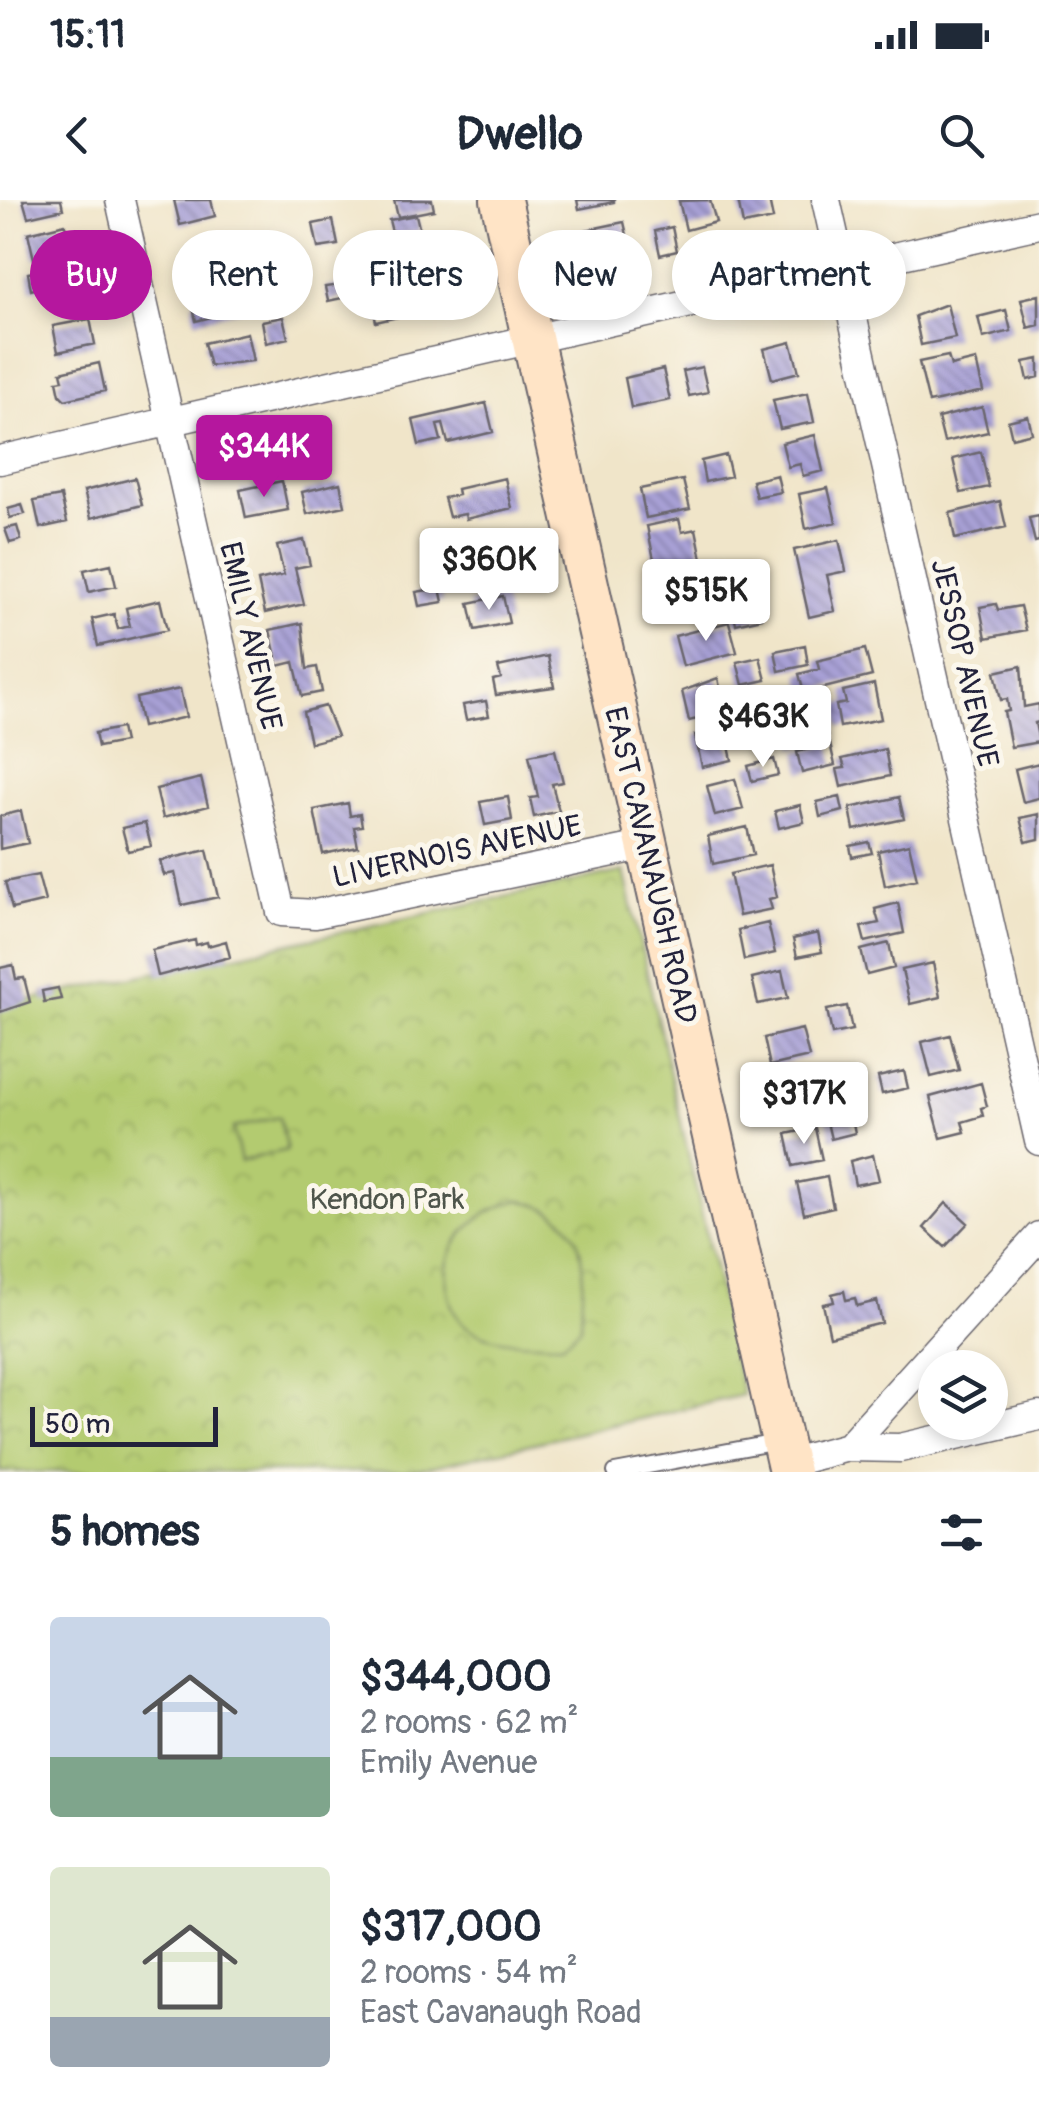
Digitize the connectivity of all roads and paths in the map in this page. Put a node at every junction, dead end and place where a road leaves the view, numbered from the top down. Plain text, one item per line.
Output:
1 (120, 200) edge
2 (500, 200) edge
3 (826, 200) edge
4 (1039, 224) edge
5 (833, 230) edge
6 (906, 254) edge
7 (672, 306) edge
8 (854, 320) edge
9 (532, 338) junction
10 (169, 421) junction
11 (0, 460) edge
12 (647, 844) junction
13 (280, 912) joint
14 (1039, 1141) edge
15 (1039, 1236) edge
16 (1039, 1416) edge
17 (848, 1446) junction
18 (786, 1459) edge
19 (619, 1472) edge

1 - 10 street, EMILY AVENUE
2 - 9 street, EAST CAVANAUGH ROAD
3 - 5 street, JESSOP AVENUE
4 - 6 street
7 - 9 street
8 - 14 street, JESSOP AVENUE
9 - 10 street
9 - 12 street, EAST CAVANAUGH ROAD
10 - 11 street
10 - 13 street, EMILY AVENUE
12 - 13 street, LIVERNOIS AVENUE
12 - 18 street, EAST CAVANAUGH ROAD
15 - 17 street
16 - 17 street
17 - 18 street
18 - 19 lane

